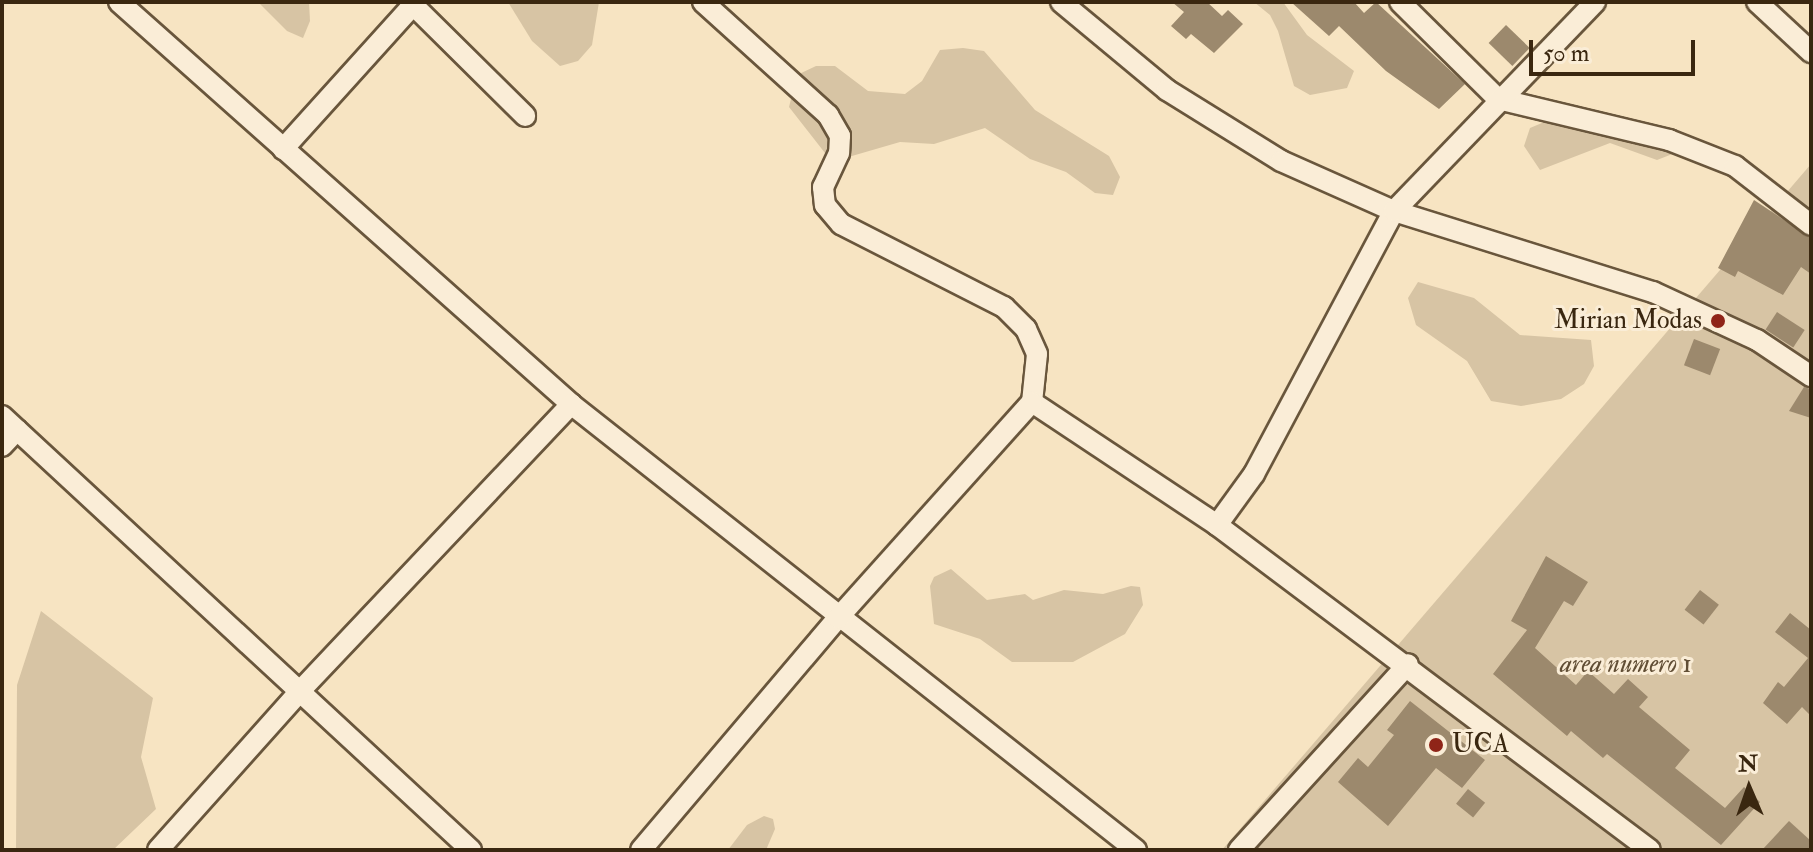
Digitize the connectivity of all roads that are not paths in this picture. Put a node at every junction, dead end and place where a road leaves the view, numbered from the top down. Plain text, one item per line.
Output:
1 (703, 2) edge
2 (1061, 2) edge
3 (1400, 2) edge
4 (1595, 2) edge
5 (1757, 2) edge
6 (412, 4) edge
7 (132, 6) edge
8 (1811, 52) edge
9 (1498, 99) junction
10 (525, 116) dead end
11 (283, 149) junction
12 (1394, 211) junction
13 (1811, 225) edge
14 (1811, 376) edge
15 (1032, 402) junction
16 (571, 404) junction
17 (10, 423) edge
18 (2, 446) edge
19 (1217, 525) junction
20 (838, 618) junction
21 (1408, 664) junction
22 (300, 691) junction
23 (158, 850) edge
24 (471, 850) edge
25 (641, 850) edge
26 (1136, 850) edge
27 (1239, 850) edge
28 (1650, 850) edge

1 - 15 street
2 - 12 street
3 - 9 street
4 - 9 street
5 - 8 street
6 - 10 street
6 - 11 street
7 - 11 street
9 - 12 street
9 - 13 street
11 - 16 street
12 - 14 street
12 - 19 street
15 - 19 street
15 - 20 street
16 - 20 street
16 - 22 street
17 - 18 street
17 - 22 street
19 - 21 street
20 - 25 street
20 - 26 street
21 - 27 street
21 - 28 street
22 - 23 street
22 - 24 street

